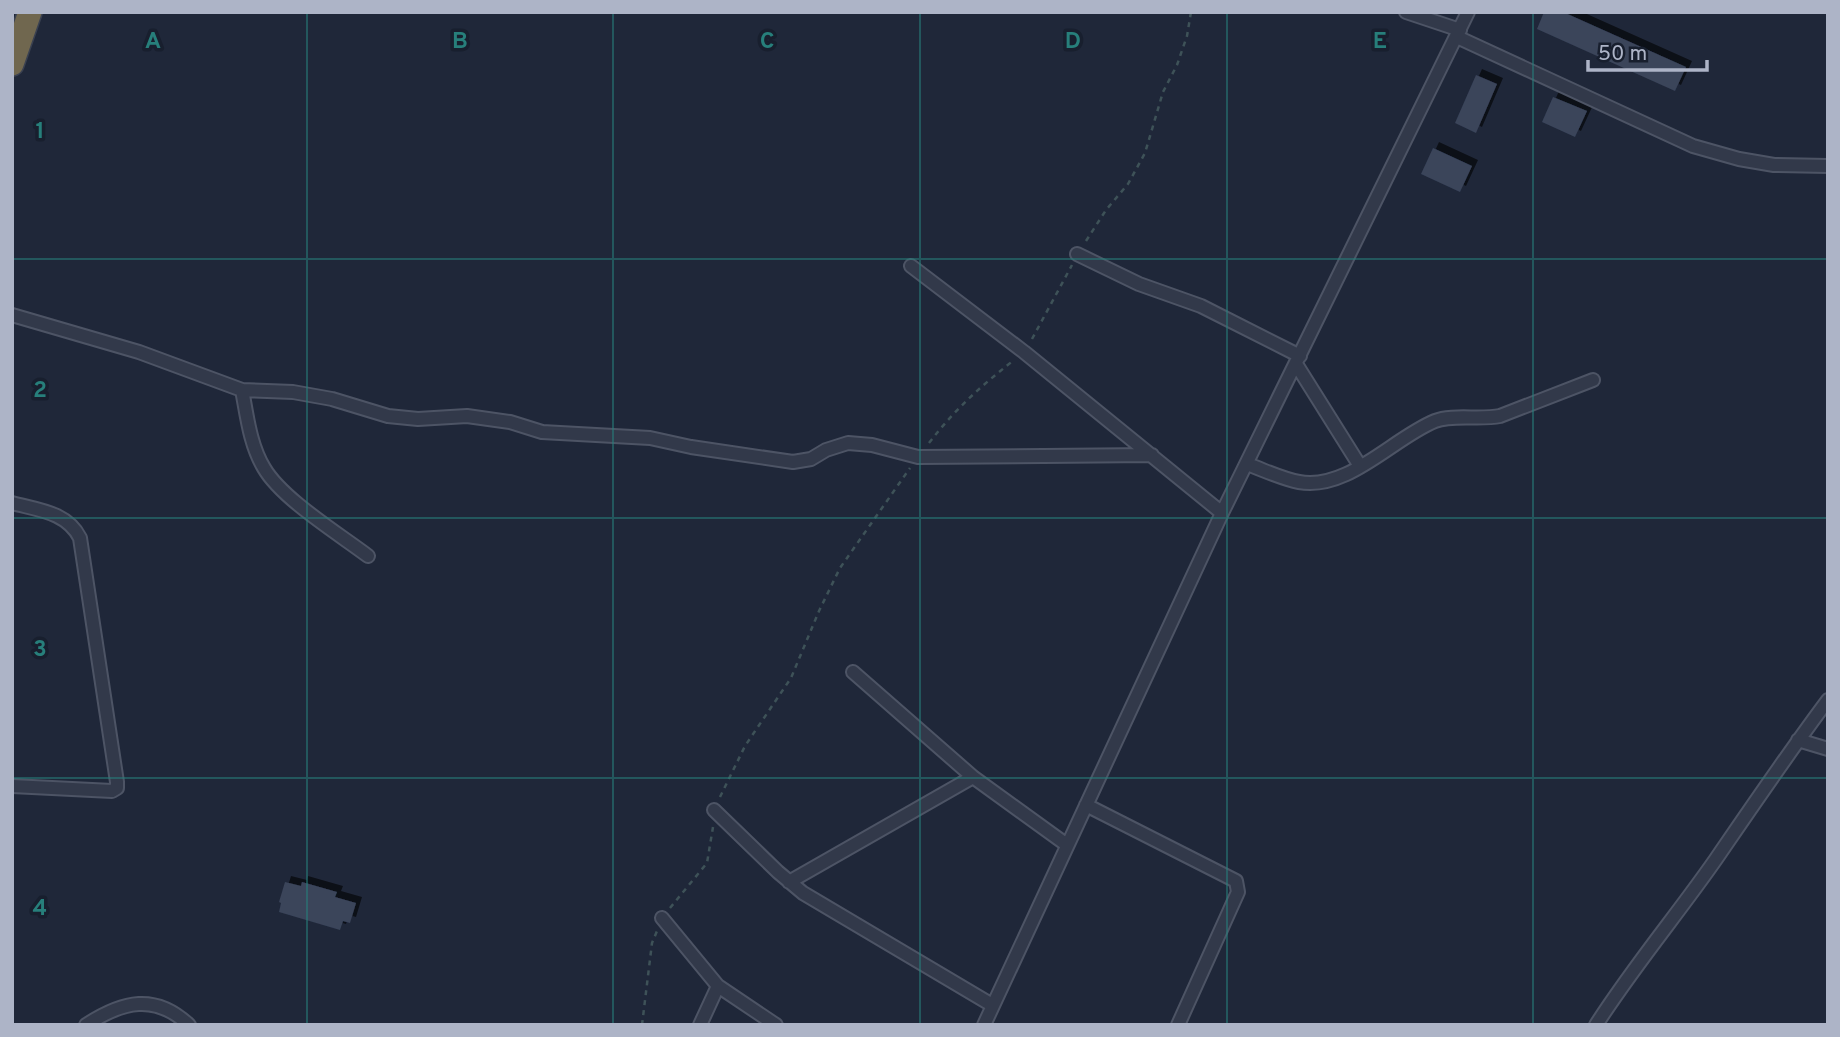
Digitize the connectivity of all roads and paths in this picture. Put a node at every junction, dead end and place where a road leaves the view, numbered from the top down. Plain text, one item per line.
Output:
1 (30, 12) edge
2 (1191, 12) edge
3 (1406, 12) edge
4 (1468, 12) edge
5 (1459, 33) junction
6 (12, 64) edge
7 (1828, 166) edge
8 (1077, 254) junction
9 (911, 266) dead end
10 (12, 315) edge
11 (1024, 352) junction
12 (1298, 360) junction
13 (1593, 380) dead end
14 (242, 390) junction
15 (1152, 455) junction
16 (918, 457) junction
17 (1247, 464) junction
18 (1360, 466) junction
19 (12, 503) edge
20 (1222, 513) junction
21 (368, 556) dead end
22 (853, 672) dead end
23 (1828, 700) edge
24 (1798, 740) junction
25 (1828, 749) edge
26 (973, 777) junction
27 (12, 786) edge
28 (1086, 805) junction
29 (714, 810) junction
30 (1067, 845) junction
31 (789, 882) junction
32 (662, 918) junction
33 (718, 986) junction
34 (992, 1005) junction
35 (86, 1025) edge
36 (189, 1025) edge
37 (642, 1025) edge
38 (700, 1025) edge
39 (776, 1025) edge
40 (984, 1025) edge
41 (1178, 1025) edge
42 (1596, 1025) edge

1 - 6 highway
2 - 8 path
3 - 5 street
4 - 5 street
5 - 7 street
5 - 12 street
8 - 11 path
8 - 12 street
9 - 11 street
10 - 14 street
11 - 15 street
11 - 16 path
12 - 17 street
12 - 18 street
13 - 18 street
14 - 16 street
14 - 21 street
15 - 16 street
15 - 20 street
16 - 29 path
17 - 18 street
17 - 20 street
19 - 27 street
20 - 28 street
22 - 26 street
23 - 24 street
24 - 25 street
24 - 42 street
26 - 30 street
26 - 31 street
28 - 30 street
28 - 41 street
29 - 31 street
29 - 32 path
30 - 34 street
31 - 34 street
32 - 33 street
32 - 37 path
33 - 38 street
33 - 39 street
34 - 40 street
35 - 36 street

